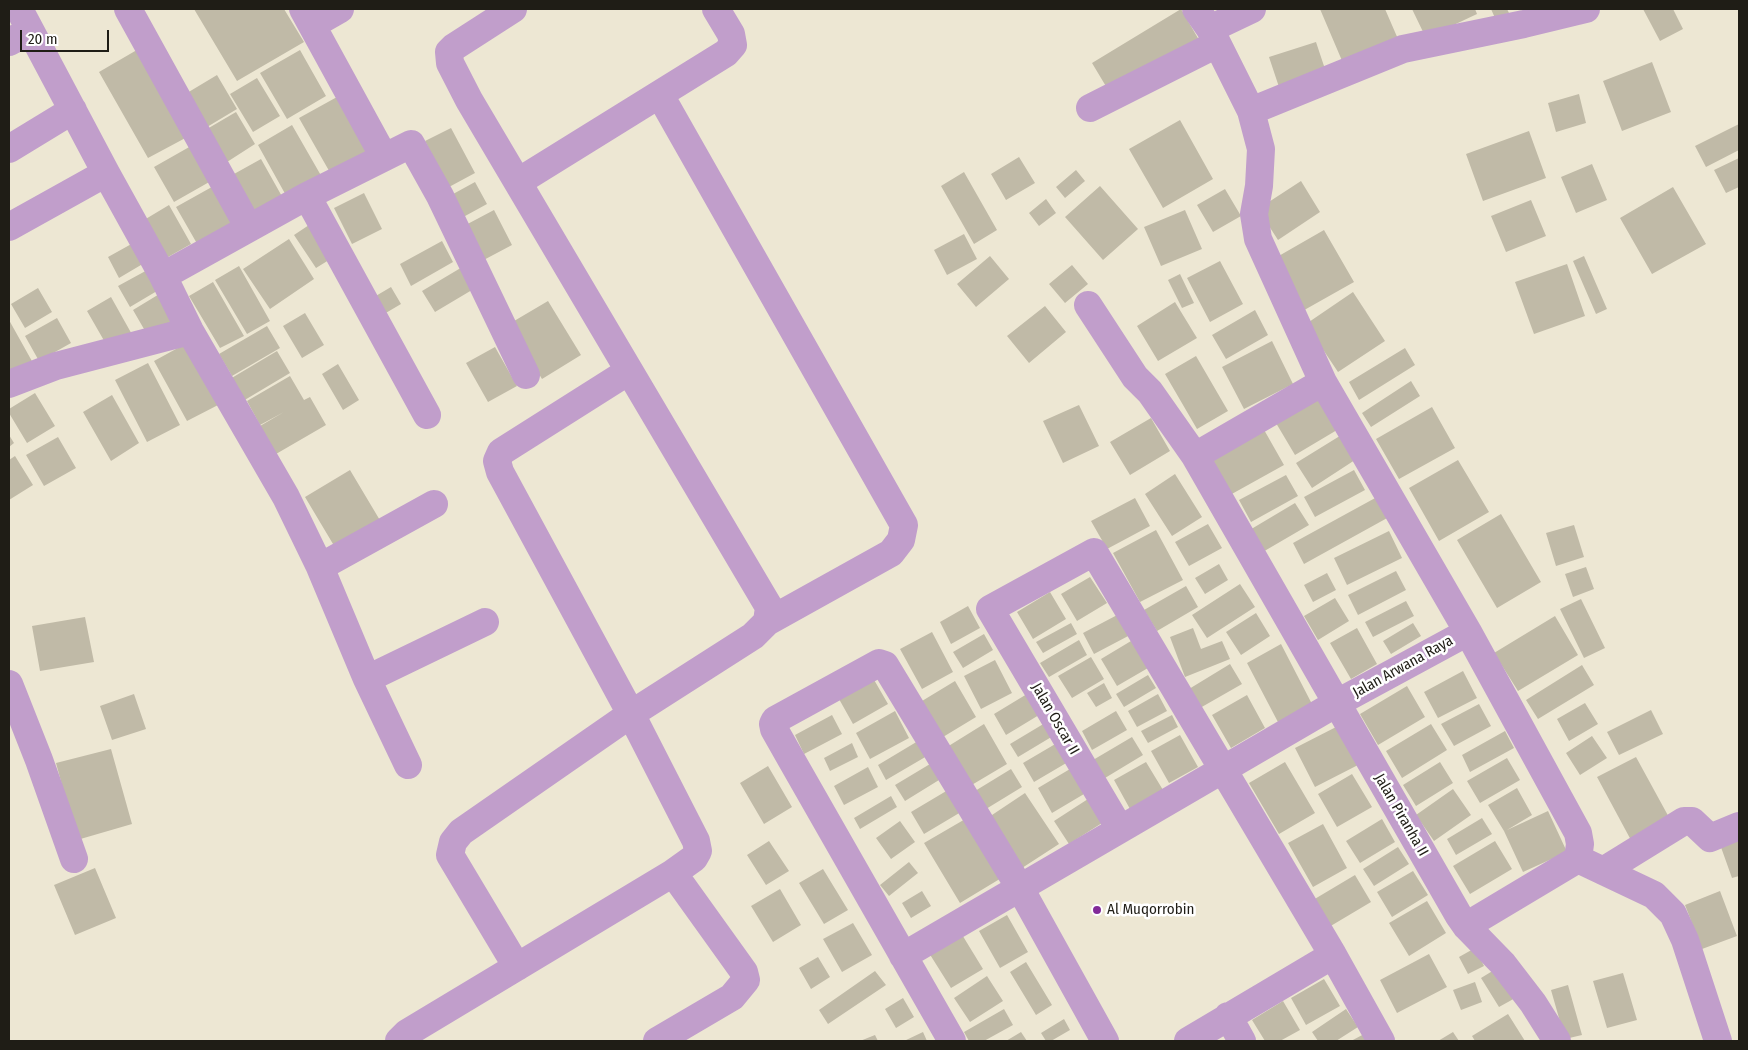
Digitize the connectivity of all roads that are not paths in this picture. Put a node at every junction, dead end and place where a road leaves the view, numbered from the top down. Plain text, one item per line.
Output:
1 (128, 9) edge
2 (340, 9) edge
3 (513, 9) edge
4 (716, 9) edge
5 (1252, 9) edge
6 (1586, 9) edge
7 (308, 17) edge
8 (19, 27) edge
9 (1207, 27) edge
10 (660, 95) junction
11 (1090, 108) dead end
12 (72, 110) junction
13 (1251, 111) junction
14 (9, 149) edge
15 (384, 157) junction
16 (106, 173) junction
17 (518, 182) junction
18 (307, 196) junction
19 (9, 227) edge
20 (249, 228) junction
21 (163, 276) junction
22 (1088, 305) dead end
23 (190, 331) junction
24 (629, 371) junction
25 (526, 374) dead end
26 (1323, 382) junction
27 (9, 384) edge
28 (427, 415) dead end
29 (1195, 456) junction
30 (434, 504) dead end
31 (320, 567) junction
32 (485, 622) dead end
33 (767, 622) junction
34 (1468, 632) junction
35 (367, 679) junction
36 (9, 684) edge
37 (1337, 703) junction
38 (631, 714) junction
39 (408, 765) dead end
40 (1222, 770) junction
41 (1739, 826) edge
42 (1120, 829) junction
43 (74, 859) dead end
44 (1578, 859) junction
45 (1603, 871) junction
46 (673, 874) junction
47 (1020, 888) junction
48 (1466, 926) junction
49 (1333, 955) junction
50 (903, 956) junction
51 (517, 967) junction
52 (1228, 1016) junction
53 (399, 1041) edge
54 (658, 1041) edge
55 (952, 1041) edge
56 (1105, 1041) edge
57 (1188, 1041) edge
58 (1242, 1041) edge
59 (1381, 1041) edge
60 (1557, 1041) edge
61 (1718, 1041) edge

1 - 20 street
2 - 7 street
3 - 17 street
4 - 10 street
5 - 9 street
6 - 13 street
7 - 15 street
8 - 12 street
9 - 11 street
9 - 13 street
10 - 17 street
10 - 33 street
12 - 14 street
12 - 16 street
13 - 26 street
15 - 18 street
15 - 25 street
16 - 19 street
16 - 21 street
17 - 24 street
18 - 20 street
18 - 28 street
20 - 21 street
21 - 23 street
22 - 29 street, Jalan Piranha II
23 - 27 street
23 - 31 street
24 - 33 street
24 - 38 street
26 - 29 street
26 - 34 street
29 - 37 street, Jalan Piranha II
30 - 31 street
31 - 35 street
32 - 35 street
33 - 38 street
34 - 37 street, Jalan Arwana Raya
34 - 44 street
35 - 39 street
36 - 43 street
37 - 40 street, Jalan Arwana Raya
37 - 48 street, Jalan Piranha II
38 - 46 street
38 - 51 street
40 - 42 street, Jalan Arwana Raya
40 - 42 street, Jalan Oscar II
40 - 49 street
41 - 45 street
42 - 47 street, Jalan Arwana Raya
44 - 45 street
44 - 48 street
45 - 61 street
46 - 51 street
46 - 54 street
47 - 50 street, Jalan Arwana Raya
47 - 50 street
47 - 56 street
48 - 60 street, Jalan Piranha II
49 - 52 street
49 - 59 street
50 - 55 street
51 - 53 street
52 - 57 street
52 - 58 street

